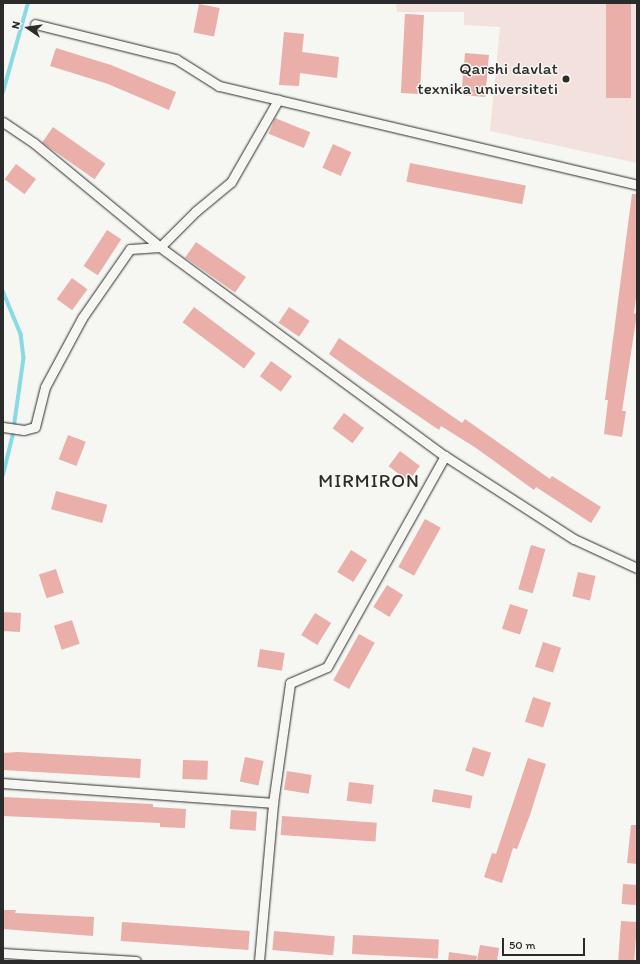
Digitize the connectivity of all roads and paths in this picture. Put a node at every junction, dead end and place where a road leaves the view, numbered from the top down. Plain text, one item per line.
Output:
1 (35, 24) dead end
2 (278, 100) junction
3 (3, 122) edge
4 (637, 185) edge
5 (160, 247) junction
6 (3, 427) edge
7 (445, 456) junction
8 (637, 568) edge
9 (3, 783) edge
10 (273, 803) junction
11 (3, 953) edge
12 (136, 961) edge
13 (259, 961) edge

1 - 2 street
2 - 4 street
2 - 5 street
3 - 5 street
5 - 6 street
5 - 7 street
7 - 8 street
7 - 10 street
9 - 10 street
10 - 13 street
11 - 12 street

